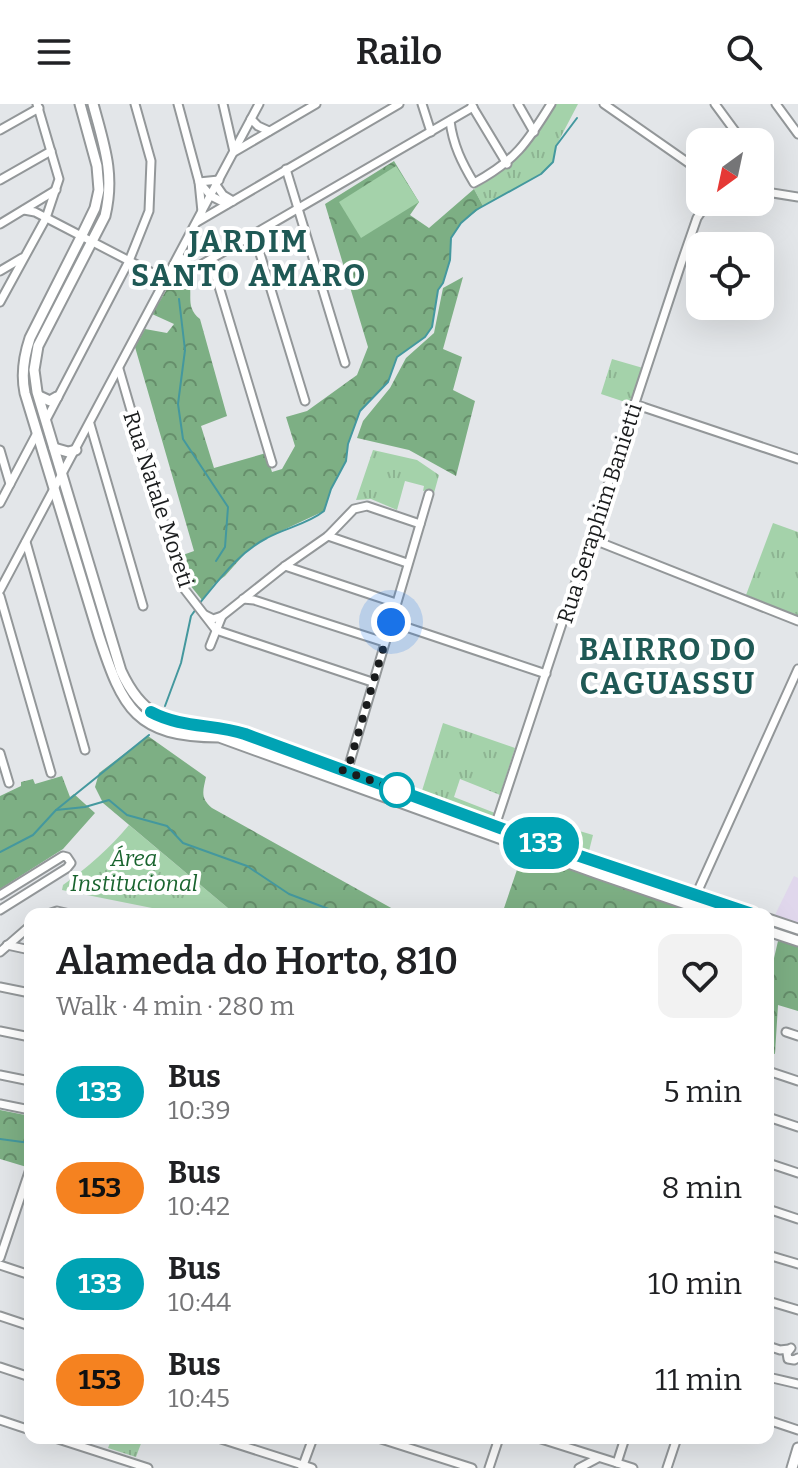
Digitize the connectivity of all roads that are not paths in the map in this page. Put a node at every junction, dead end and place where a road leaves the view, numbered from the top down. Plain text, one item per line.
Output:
1 (80, 104) edge
2 (93, 104) edge
3 (135, 104) edge
4 (178, 104) edge
5 (223, 104) edge
6 (259, 104) edge
7 (316, 104) edge
8 (399, 104) edge
9 (422, 104) edge
10 (518, 104) edge
11 (551, 104) edge
12 (604, 104) edge
13 (715, 104) edge
14 (776, 104) edge
15 (472, 105) edge
16 (38, 106) edge
17 (450, 121) junction
18 (250, 122) junction
19 (229, 128) junction
20 (733, 128) edge
21 (0, 130) edge
22 (269, 131) junction
23 (431, 132) junction
24 (534, 132) junction
25 (798, 134) edge
26 (242, 137) junction
27 (259, 137) junction
28 (51, 151) junction
29 (234, 152) junction
30 (686, 163) edge
31 (507, 164) junction
32 (286, 169) junction
33 (0, 180) edge
34 (199, 182) junction
35 (218, 183) junction
36 (56, 190) junction
37 (774, 193) edge
38 (798, 194) edge
39 (211, 196) junction
40 (230, 202) junction
41 (24, 210) junction
42 (298, 210) junction
43 (202, 212) junction
44 (698, 216) edge
45 (46, 218) junction
46 (197, 222) junction
47 (0, 224) edge
48 (254, 234) junction
49 (81, 237) junction
50 (92, 243) junction
51 (179, 256) junction
52 (23, 257) junction
53 (211, 260) junction
54 (129, 261) junction
55 (197, 268) junction
56 (0, 271) edge
57 (166, 280) junction
58 (3, 286) edge
59 (0, 302) edge
60 (345, 363) dead end
61 (119, 369) junction
62 (108, 389) junction
63 (37, 392) junction
64 (125, 394) junction
65 (56, 399) junction
66 (305, 401) dead end
67 (634, 404) junction
68 (44, 415) junction
69 (90, 424) junction
70 (35, 425) junction
71 (95, 443) junction
72 (78, 446) junction
73 (54, 448) junction
74 (0, 450) edge
75 (25, 457) junction
76 (798, 459) edge
77 (46, 461) junction
78 (2, 463) edge
79 (272, 463) dead end
80 (62, 475) junction
81 (10, 484) junction
82 (55, 490) junction
83 (429, 494) dead end
84 (0, 503) edge
85 (44, 509) junction
86 (62, 516) junction
87 (340, 524) junction
88 (420, 524) junction
89 (328, 536) junction
90 (589, 538) junction
91 (26, 542) junction
92 (349, 543) junction
93 (303, 554) junction
94 (32, 561) junction
95 (15, 562) junction
96 (407, 563) junction
97 (285, 566) junction
98 (306, 573) junction
99 (261, 585) junction
100 (0, 593) edge
101 (243, 599) junction
102 (396, 603) junction
103 (143, 606) dead end
104 (274, 606) junction
105 (3, 613) edge
106 (204, 613) junction
107 (222, 616) junction
108 (798, 621) edge
109 (391, 622) junction
110 (216, 630) junction
111 (384, 642) junction
112 (210, 646) dead end
113 (798, 669) edge
114 (546, 674) junction
115 (372, 682) junction
116 (85, 750) dead end
117 (0, 753) edge
118 (342, 770) junction
119 (51, 773) dead end
120 (9, 783) dead end
121 (495, 826) junction
122 (470, 828) junction
123 (0, 895) edge
124 (696, 895) junction
125 (698, 908) edge
126 (734, 908) edge
127 (0, 910) edge
128 (774, 921) edge
129 (798, 929) edge
130 (24, 931) edge
131 (774, 933) edge
132 (16, 937) junction
133 (798, 941) edge
134 (24, 944) edge
135 (7, 945) junction
136 (24, 949) edge
137 (0, 952) edge
138 (0, 987) edge
139 (24, 992) edge
140 (0, 1031) edge
141 (786, 1032) dead end
142 (24, 1036) edge
143 (798, 1036) edge
144 (774, 1073) edge
145 (0, 1075) edge
146 (24, 1080) edge
147 (798, 1081) edge
148 (0, 1104) edge
149 (24, 1109) edge
150 (774, 1119) edge
151 (798, 1127) edge
152 (774, 1165) edge
153 (798, 1173) edge
154 (24, 1187) edge
155 (774, 1211) edge
156 (798, 1219) edge
157 (774, 1257) edge
158 (0, 1258) edge
159 (798, 1264) edge
160 (0, 1265) edge
161 (24, 1273) edge
162 (774, 1303) edge
163 (798, 1310) edge
164 (0, 1316) edge
165 (24, 1324) edge
166 (0, 1367) edge
167 (24, 1375) edge
168 (774, 1377) edge
169 (798, 1382) edge
170 (0, 1420) edge
171 (774, 1422) edge
172 (24, 1428) edge
173 (798, 1430) edge
174 (74, 1444) edge
175 (236, 1444) edge
176 (312, 1444) edge
177 (397, 1444) edge
178 (497, 1444) edge
179 (558, 1444) edge
180 (574, 1444) edge
181 (623, 1444) edge
182 (675, 1444) edge
183 (798, 1448) edge
184 (574, 1449) junction
185 (598, 1458) junction
186 (617, 1463) junction
187 (306, 1467) edge
188 (148, 1468) edge
189 (472, 1468) edge
190 (489, 1468) edge
191 (579, 1468) edge
192 (633, 1468) edge
193 (667, 1468) edge
194 (792, 1468) edge

1 - 49 main road
2 - 50 main road
3 - 54 street
4 - 34 street
5 - 19 street
6 - 18 street
7 - 22 street
8 - 32 street
9 - 23 street
10 - 24 street
11 - 24 street
12 - 30 street
13 - 20 street
14 - 25 street
15 - 17 street
15 - 31 street
16 - 21 street
16 - 28 street
17 - 23 street
17 - 31 street
18 - 19 street
18 - 22 street
18 - 26 street
19 - 26 street
19 - 29 street
22 - 27 street
23 - 42 street
24 - 31 street
26 - 27 street
26 - 29 street
27 - 29 street
28 - 33 street
28 - 36 street
29 - 35 street
32 - 40 street
32 - 42 street
34 - 35 street
34 - 39 street
34 - 43 street
35 - 39 street
35 - 40 street
36 - 41 street
36 - 45 street
37 - 38 street
39 - 40 street
39 - 43 street
40 - 46 street
41 - 45 street
41 - 47 street
42 - 48 street
42 - 60 street
43 - 46 street
44 - 67 street, Rua Seraphim Banietti
45 - 49 street
45 - 52 street
46 - 51 street
48 - 53 street
48 - 66 street
49 - 50 street
49 - 70 main road
50 - 54 street
50 - 63 main road
51 - 55 street
51 - 57 street
52 - 56 street
52 - 58 street
53 - 55 street
53 - 79 street
54 - 57 street
54 - 65 street
55 - 57 street
57 - 61 street
58 - 59 street
61 - 62 street
61 - 64 street, Rua Natale Moreti
62 - 64 street, Rua Natale Moreti
62 - 69 street
63 - 65 main road
63 - 68 main road
64 - 106 street, Rua Natale Moreti
65 - 68 street
67 - 76 street
67 - 90 street, Rua Seraphim Banietti
68 - 70 main road
68 - 73 main road
69 - 71 street
69 - 72 street
70 - 75 street
70 - 77 main road
71 - 72 street
71 - 103 street
72 - 73 main road
72 - 80 street
73 - 80 main road
74 - 78 street
75 - 77 street
75 - 81 street
77 - 82 main road
78 - 81 street
80 - 82 street
80 - 118 main road
81 - 84 street
82 - 85 street
82 - 86 main road
83 - 88 street
85 - 86 street
85 - 91 street
86 - 122 main road
87 - 88 street
87 - 89 street
87 - 92 street
88 - 96 street
89 - 92 street
89 - 93 street
90 - 108 street
90 - 114 street, Rua Seraphim Banietti
91 - 94 street
91 - 95 street
92 - 96 street
93 - 97 street
93 - 98 street
94 - 95 street
94 - 116 street
95 - 100 street
96 - 102 street
97 - 98 street
97 - 99 street
98 - 102 street
99 - 101 street
99 - 104 street
100 - 105 street
101 - 104 street
101 - 107 street
102 - 109 street
104 - 111 street
105 - 119 street
106 - 107 street
106 - 110 street, Rua Natale Moreti
107 - 110 street
109 - 111 street
109 - 114 street
110 - 112 street
110 - 115 street
111 - 115 street
113 - 124 street
114 - 121 street, Rua Seraphim Banietti
115 - 118 street
117 - 120 street
118 - 121 main road
121 - 122 main road
121 - 124 main road
122 - 125 main road
123 - 127 street
124 - 126 main road
128 - 129 main road
130 - 132 street
131 - 133 main road
132 - 134 street
132 - 135 street
135 - 136 street
135 - 137 street
138 - 139 street
140 - 142 street
141 - 143 street
144 - 147 street
145 - 146 street
148 - 149 street
150 - 151 street
152 - 153 street
154 - 158 street
155 - 156 street
157 - 159 street
160 - 161 street
162 - 163 street
164 - 165 street
166 - 167 street
168 - 169 street
170 - 172 street
171 - 173 street
174 - 188 street
175 - 187 street
176 - 187 street
177 - 189 street
178 - 190 street
179 - 184 street
180 - 184 street
181 - 186 street
182 - 193 street
183 - 194 main road
184 - 185 street
184 - 191 street
185 - 186 street
185 - 191 street
186 - 192 street

